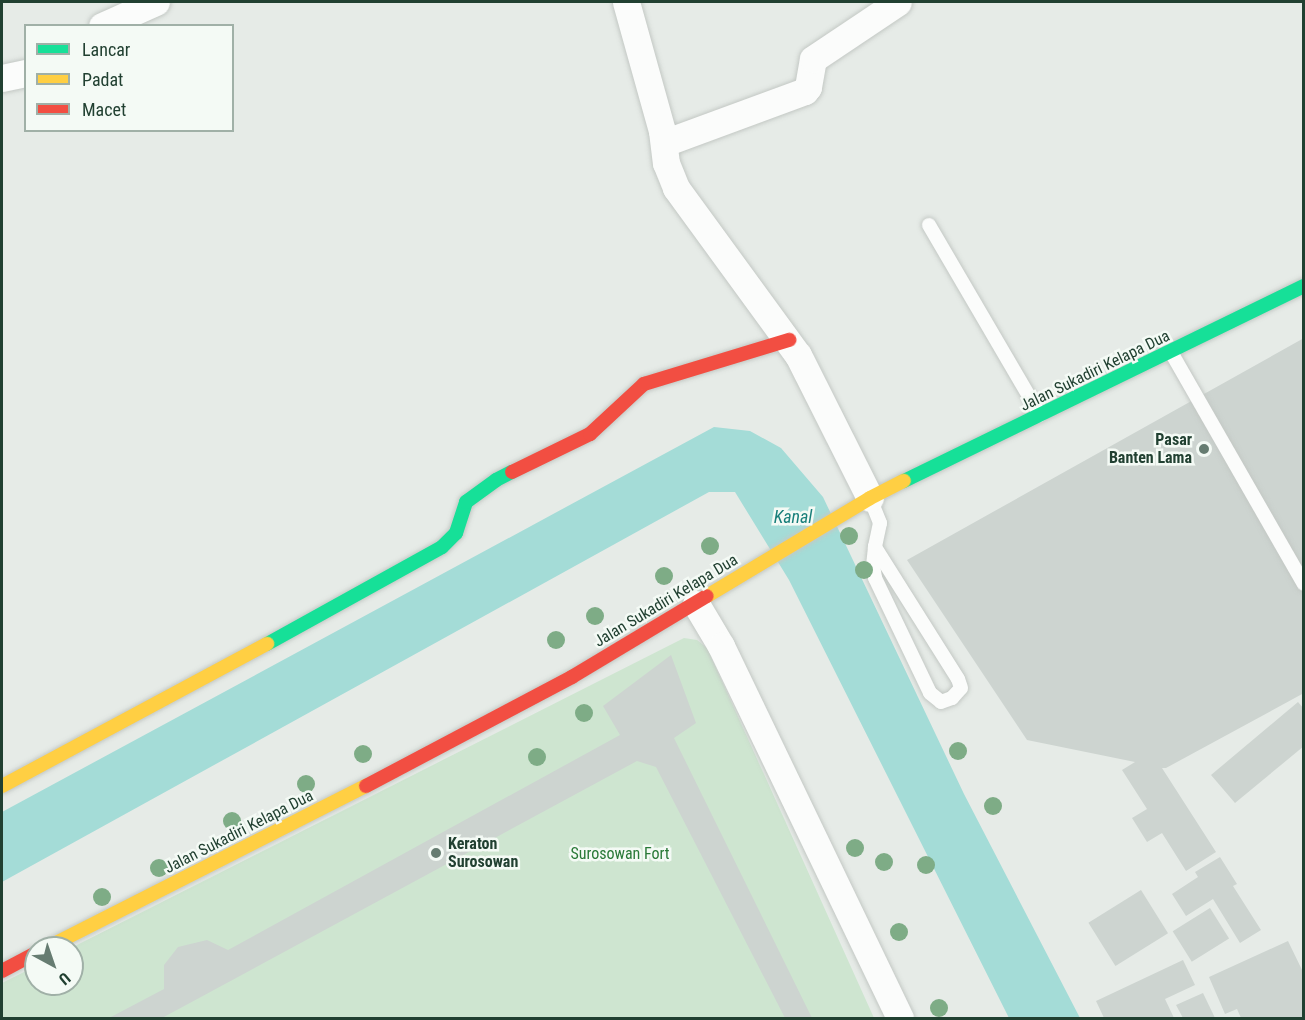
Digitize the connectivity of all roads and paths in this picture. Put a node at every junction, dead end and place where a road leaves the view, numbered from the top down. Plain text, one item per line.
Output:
1 (156, 2) edge
2 (626, 2) edge
3 (898, 2) edge
4 (106, 24) edge
5 (24, 74) edge
6 (2, 78) edge
7 (664, 143) junction
8 (929, 225) dead end
9 (1304, 286) edge
10 (789, 340) junction
11 (1171, 352) junction
12 (1040, 415) junction
13 (870, 498) junction
14 (875, 547) junction
15 (1304, 584) edge
16 (696, 604) junction
17 (2, 786) edge
18 (70, 936) edge
19 (24, 959) edge
20 (2, 971) edge
21 (900, 1018) edge

1 - 4 street
2 - 7 street
3 - 7 street
5 - 6 street
7 - 10 street
8 - 12 lane
9 - 11 main road, Jalan Sukadiri Kelapa Dua
10 - 13 street
10 - 17 main road
11 - 12 main road, Jalan Sukadiri Kelapa Dua
11 - 15 lane
12 - 13 main road, Jalan Sukadiri Kelapa Dua
13 - 14 lane
13 - 16 main road, Jalan Sukadiri Kelapa Dua
14 - 14 lane
16 - 18 main road, Jalan Sukadiri Kelapa Dua
16 - 21 street
19 - 20 main road

